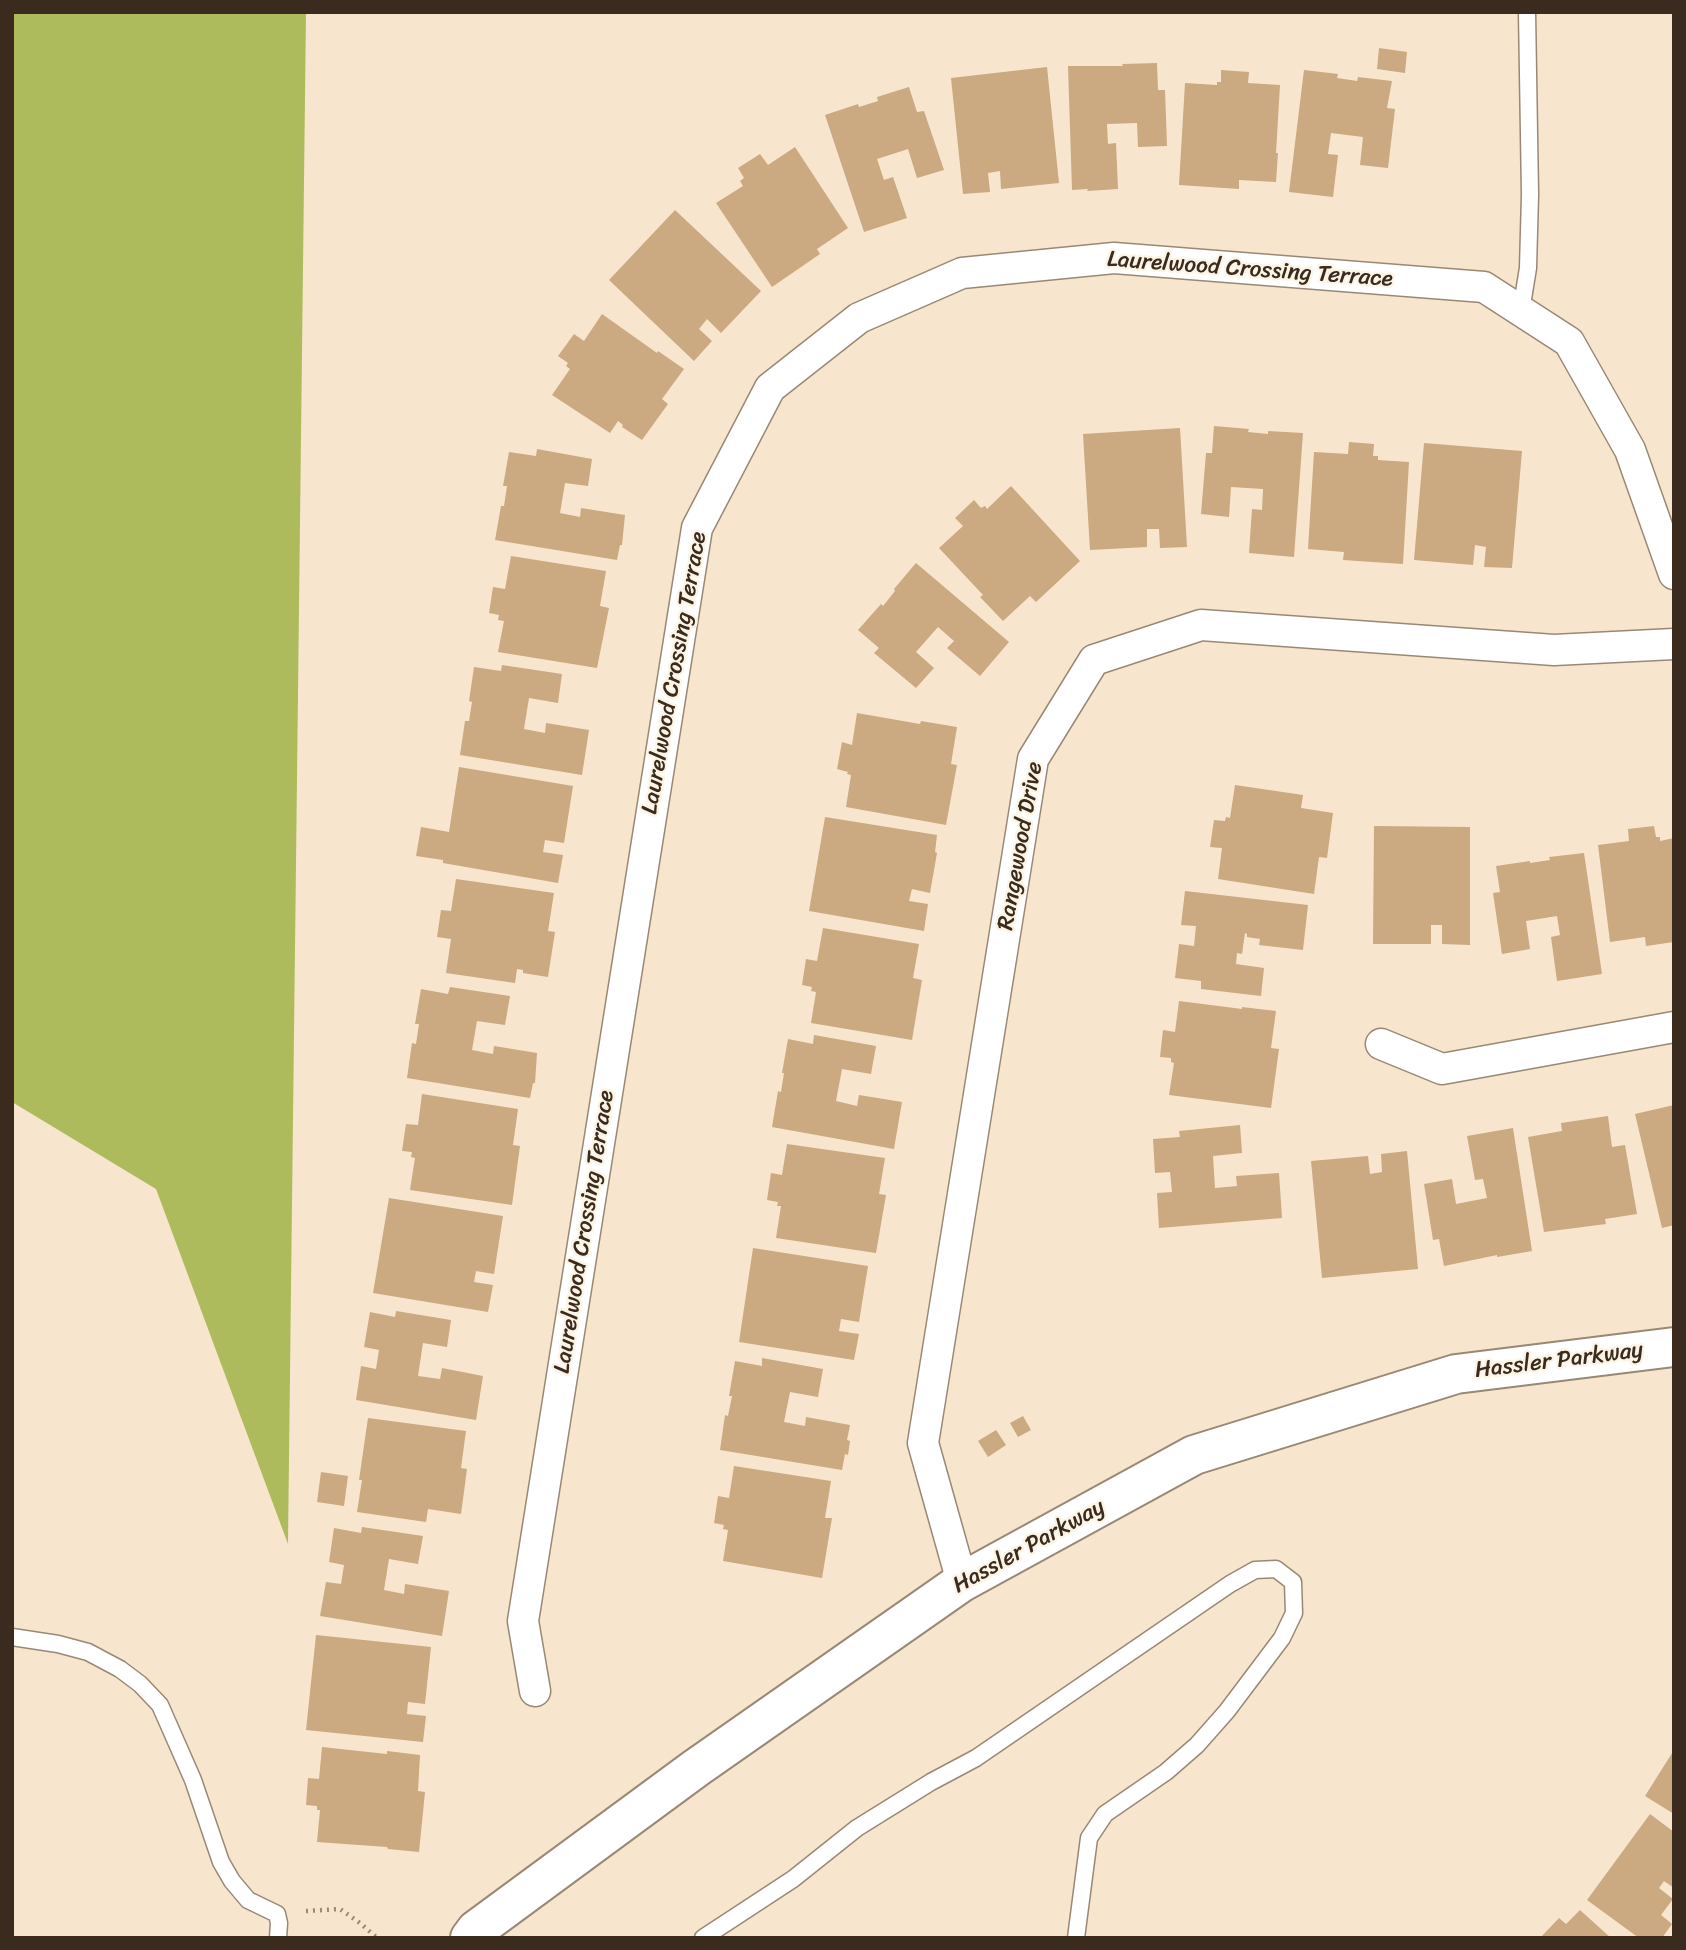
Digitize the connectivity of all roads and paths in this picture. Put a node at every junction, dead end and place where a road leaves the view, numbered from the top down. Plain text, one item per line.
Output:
1 (1527, 12) edge
2 (1521, 311) junction
3 (1674, 573) edge
4 (1674, 644) edge
5 (1674, 1027) edge
6 (1381, 1044) dead end
7 (1674, 1347) edge
8 (962, 1581) junction
9 (12, 1637) edge
10 (535, 1691) dead end
11 (277, 1914) junction
12 (376, 1937) edge
13 (278, 1938) edge
14 (470, 1938) edge
15 (703, 1938) edge
16 (1076, 1938) edge

1 - 2 lane
2 - 3 street, Laurelwood Crossing Terrace
2 - 10 street, Laurelwood Crossing Terrace
4 - 8 street, Rangewood Drive
5 - 6 street
7 - 8 street, Hassler Parkway
8 - 14 street, Hassler Parkway
9 - 11 lane
11 - 12 path
11 - 13 lane
15 - 16 lane

